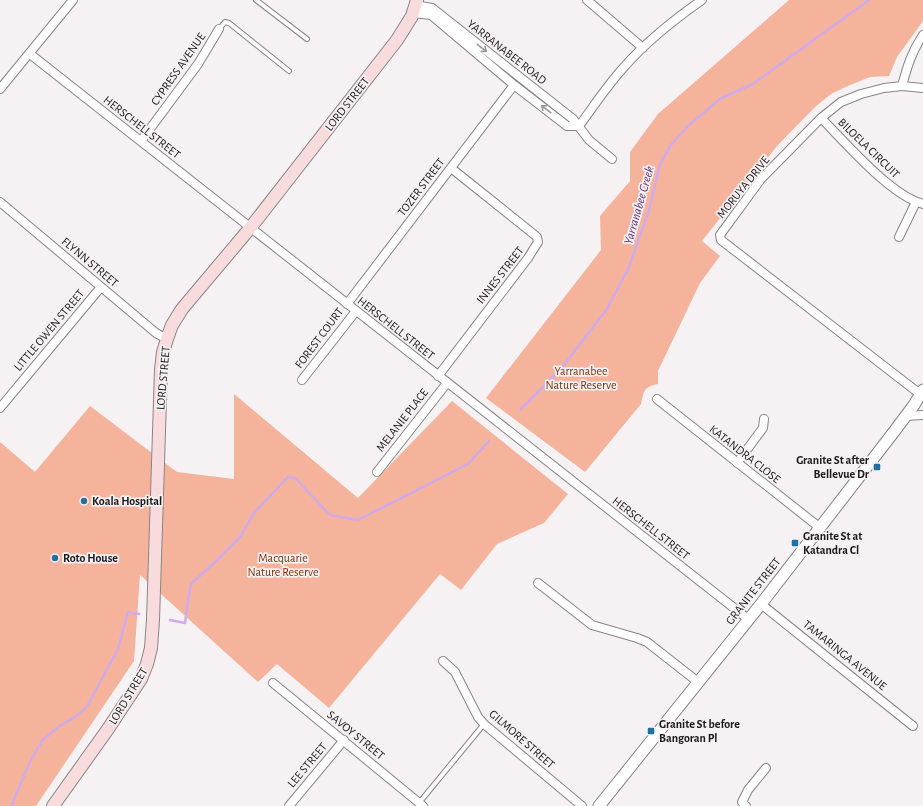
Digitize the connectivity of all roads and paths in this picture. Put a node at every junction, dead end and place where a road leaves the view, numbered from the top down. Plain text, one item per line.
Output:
1 (73, 0) edge
2 (256, 0) edge
3 (587, 0) edge
4 (702, 0) edge
5 (415, 6) edge
6 (219, 29) joint
7 (923, 35) edge
8 (307, 39) dead end
9 (643, 48) junction
10 (30, 54) junction
11 (289, 71) dead end
12 (514, 85) junction
13 (902, 86) junction
14 (923, 88) edge
15 (0, 90) edge
16 (821, 118) junction
17 (579, 126) junction
18 (141, 141) junction
19 (612, 159) dead end
20 (451, 168) junction
21 (0, 202) edge
22 (920, 203) edge
23 (251, 228) junction
24 (898, 237) dead end
25 (101, 287) junction
26 (347, 304) junction
27 (356, 311) junction
28 (167, 339) junction
29 (438, 376) junction
30 (302, 380) dead end
31 (447, 383) junction
32 (922, 392) edge
33 (657, 399) dead end
34 (0, 408) edge
35 (918, 408) edge
36 (923, 415) edge
37 (906, 416) junction
38 (764, 419) dead end
39 (737, 463) junction
40 (377, 472) dead end
41 (819, 527) junction
42 (538, 583) dead end
43 (761, 604) junction
44 (748, 619) junction
45 (443, 661) dead end
46 (698, 682) junction
47 (273, 683) dead end
48 (484, 724) junction
49 (913, 726) dead end
50 (344, 740) junction
51 (766, 768) dead end
52 (421, 804) edge
53 (53, 806) edge
54 (289, 806) edge
55 (582, 806) edge
56 (599, 806) edge
57 (746, 806) edge

1 - 10 street
2 - 8 lane
3 - 9 street
4 - 9 street
5 - 12 street, YARRANABEE ROAD
5 -> 17 street, YARRANABEE ROAD
5 - 23 main road, LORD STREET
6 - 11 lane
6 - 18 street, CYPRESS AVENUE
7 - 13 street
9 - 17 street
10 - 15 street
10 - 18 street, HERSCHELL STREET
17 -> 12 street, YARRANABEE ROAD
12 - 20 street, TOZER STREET
13 - 14 street, MORUYA DRIVE
13 - 16 street, MORUYA DRIVE
16 - 22 street, BILOELA CIRCUIT
16 - 32 street, MORUYA DRIVE
17 - 19 street, YARRANABEE ROAD
18 - 23 street, HERSCHELL STREET
20 - 26 street, TOZER STREET
20 - 29 street, INNES STREET
21 - 25 street, FLYNN STREET
22 - 24 street
23 - 26 street, HERSCHELL STREET
23 - 28 main road, LORD STREET
25 - 28 street, FLYNN STREET
25 - 34 street, LITTLE OWEN STREET
26 - 27 street, HERSCHELL STREET
27 - 29 street, HERSCHELL STREET
27 - 30 street, FOREST COURT
28 - 53 main road, LORD STREET
29 - 31 street, HERSCHELL STREET
31 - 40 street, MELANIE PLACE
31 - 44 street, HERSCHELL STREET
32 - 35 street, GRANITE STREET
33 - 39 street, KATANDRA CLOSE
35 - 37 street, GRANITE STREET
36 - 37 street
37 - 41 street, GRANITE STREET
38 - 39 street
39 - 41 street, KATANDRA CLOSE
41 - 43 street, GRANITE STREET
42 - 46 street
43 - 44 street, GRANITE STREET
43 - 49 street, TAMARINGA AVENUE
44 - 46 street, GRANITE STREET
45 - 48 street, GILMORE STREET
46 - 56 street, GRANITE STREET
47 - 50 street, SAVOY STREET
48 - 52 lane
48 - 55 street, GILMORE STREET
50 - 52 street, SAVOY STREET
50 - 54 street, LEE STREET
51 - 57 street

